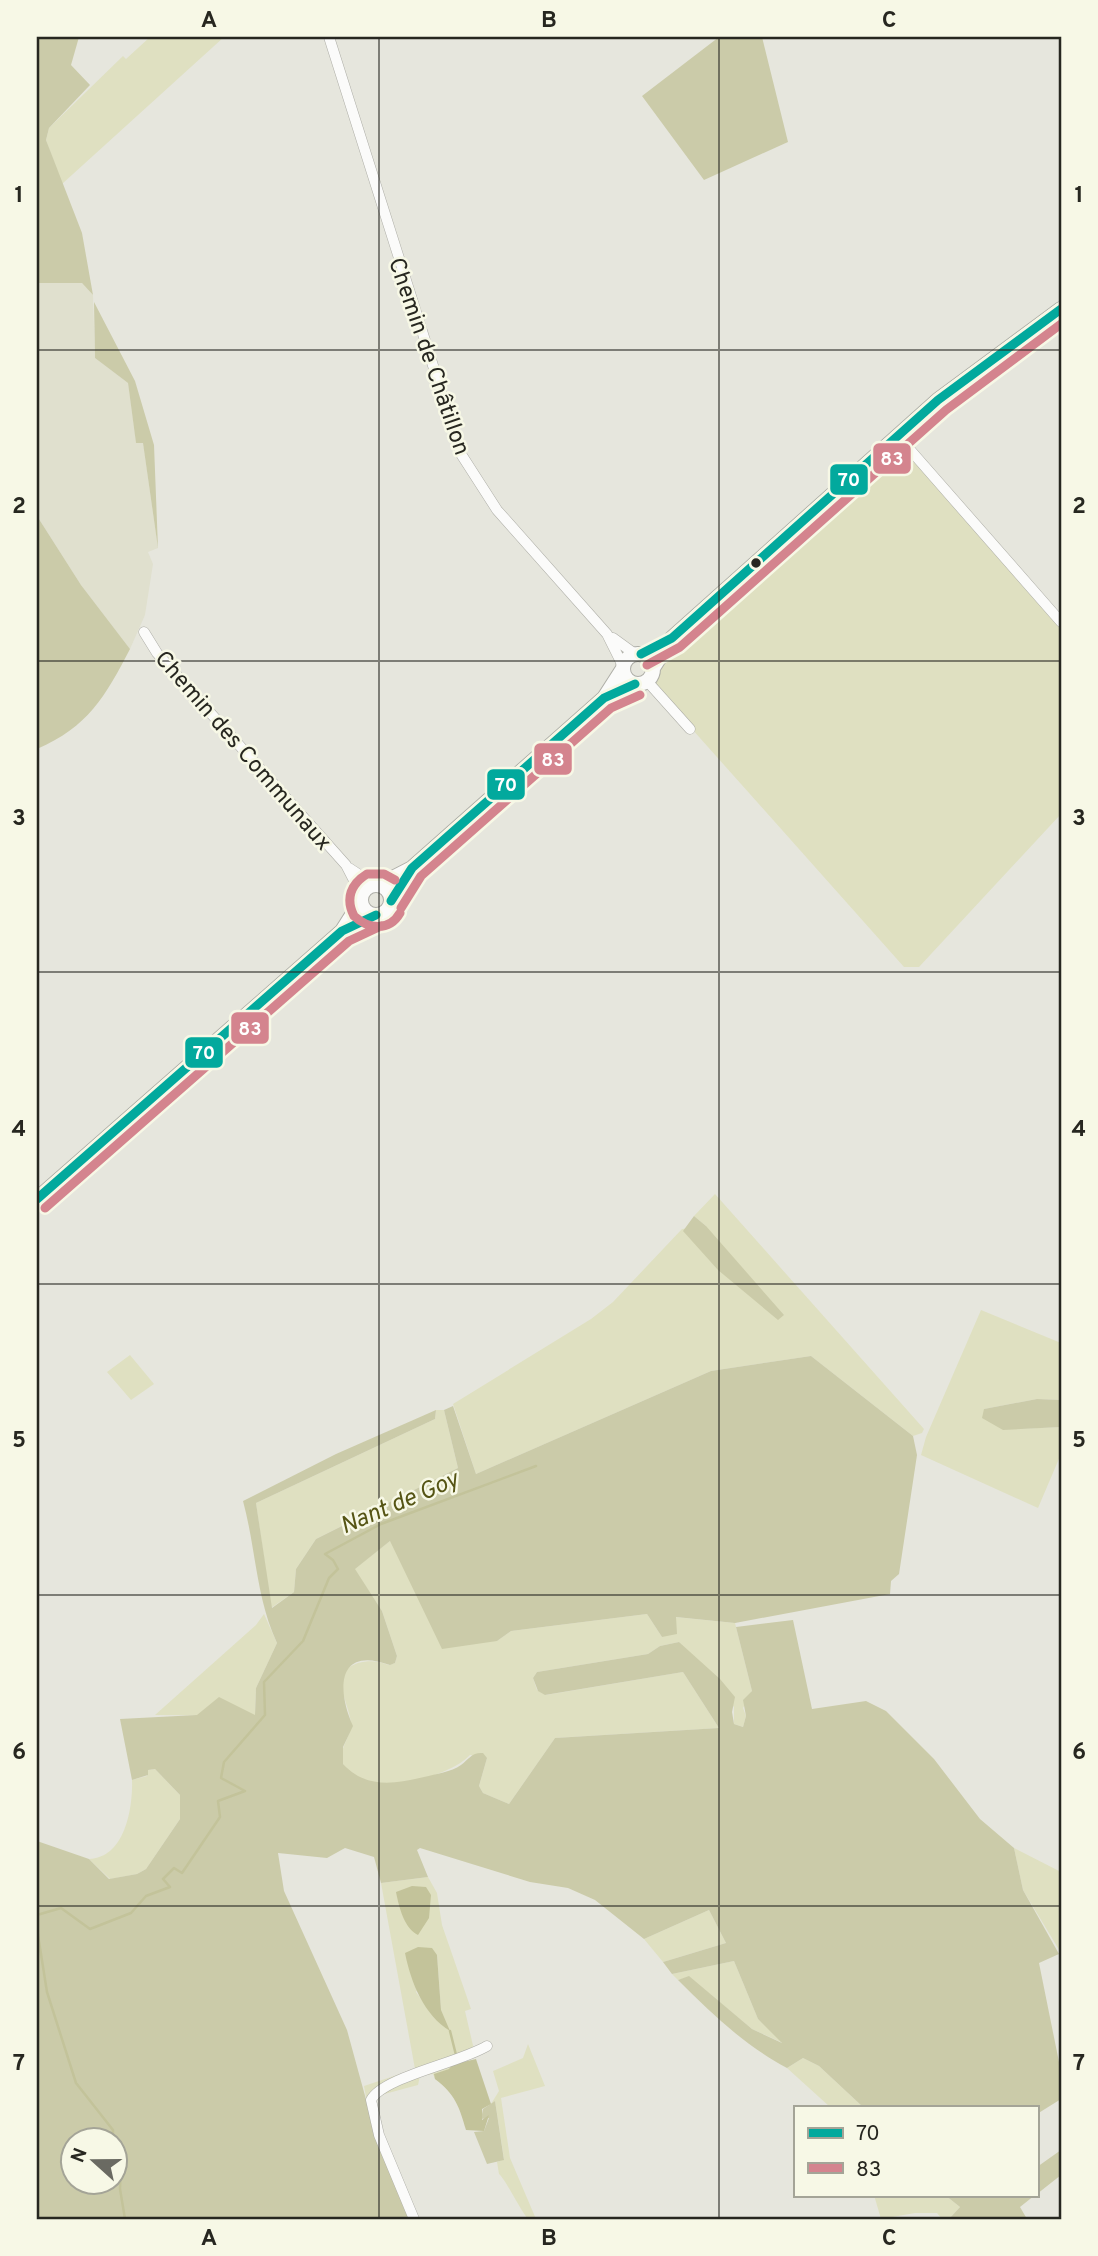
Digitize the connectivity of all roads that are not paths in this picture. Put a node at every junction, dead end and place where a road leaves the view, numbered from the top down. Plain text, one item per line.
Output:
1 (329, 37) edge
2 (1061, 309) edge
3 (898, 436) junction
4 (1061, 622) edge
5 (144, 632) dead end
6 (607, 634) junction
7 (672, 638) junction
8 (638, 654) junction
9 (623, 668) junction
10 (645, 678) junction
11 (604, 698) junction
12 (690, 729) dead end
13 (346, 865) junction
14 (412, 868) junction
15 (377, 885) junction
16 (361, 898) junction
17 (391, 901) junction
18 (376, 915) junction
19 (342, 931) junction
20 (37, 1199) edge
21 (487, 2046) dead end
22 (414, 2219) edge

1 - 6 street, Chemin de Châtillon
2 - 3 main road
3 - 4 street
3 - 7 main road
5 - 13 street, Chemin des Communaux
6 - 8 street, Chemin de Châtillon
6 - 9 street, Chemin de Châtillon
7 - 8 main road
7 - 10 main road
8 - 9 main road
8 - 10 main road
9 - 10 main road
9 - 11 main road
10 - 11 main road
10 - 12 street
11 - 14 main road
13 - 15 street, Chemin des Communaux
13 - 16 street, Chemin des Communaux
14 - 15 main road
14 - 17 main road
15 - 16 main road
15 - 17 main road
16 - 18 main road
16 - 19 main road
17 - 18 main road
18 - 19 main road
19 - 20 main road
21 - 22 street

